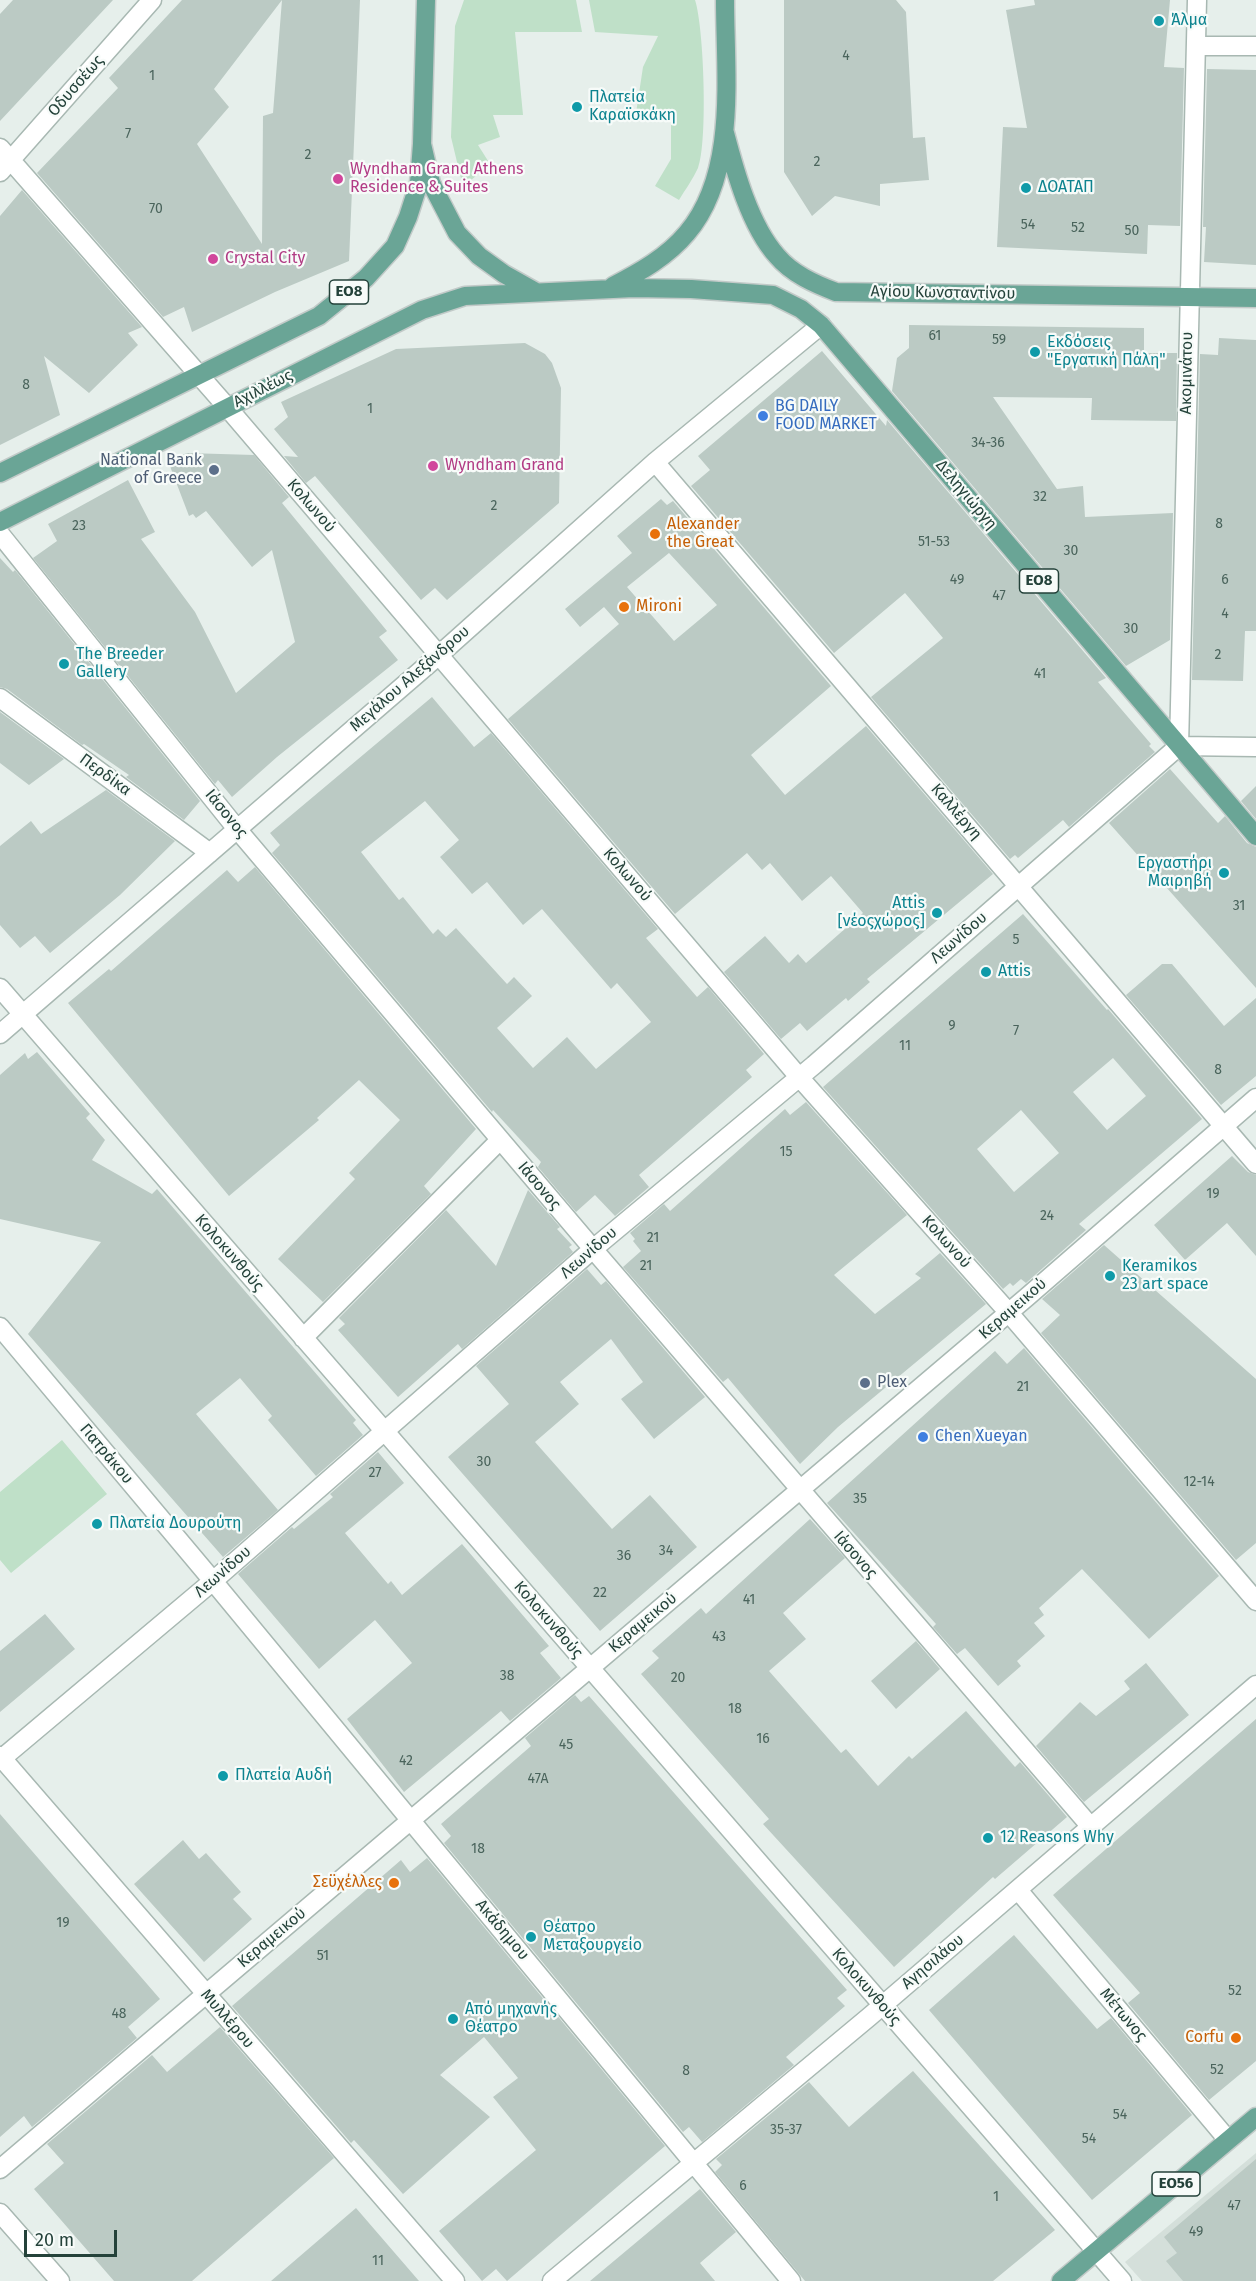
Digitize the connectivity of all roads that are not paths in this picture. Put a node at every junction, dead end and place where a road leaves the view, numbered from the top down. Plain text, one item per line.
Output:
1 (152, 0) edge
2 (426, 0) edge
3 (725, 0) edge
4 (1197, 0) edge
5 (1196, 46) junction
6 (1256, 46) edge
7 (725, 133) junction
8 (422, 144) junction
9 (4, 160) edge
10 (606, 290) junction
11 (536, 291) junction
12 (1188, 297) junction
13 (1256, 298) edge
14 (821, 325) junction
15 (199, 375) junction
16 (227, 408) junction
17 (655, 462) junction
18 (0, 473) edge
19 (0, 522) edge
20 (0, 534) edge
21 (439, 655) junction
22 (0, 698) edge
23 (1179, 746) junction
24 (1256, 747) edge
25 (237, 829) junction
26 (1256, 836) edge
27 (210, 853) junction
28 (1019, 886) junction
29 (0, 988) edge
30 (22, 1015) junction
31 (0, 1034) edge
32 (799, 1077) junction
33 (1256, 1098) edge
34 (1223, 1125) junction
35 (500, 1140) junction
36 (1256, 1164) edge
37 (593, 1249) junction
38 (1009, 1313) junction
39 (2, 1335) edge
40 (303, 1338) junction
41 (384, 1431) junction
42 (800, 1490) junction
43 (213, 1581) junction
44 (1256, 1601) edge
45 (590, 1668) junction
46 (1256, 1685) edge
47 (1, 1758) edge
48 (411, 1820) junction
49 (1091, 1827) junction
50 (1018, 1890) junction
51 (206, 1994) junction
52 (882, 2005) junction
53 (1256, 2117) edge
54 (1228, 2140) junction
55 (694, 2162) junction
56 (0, 2169) edge
57 (0, 2213) edge
58 (1096, 2252) junction
59 (60, 2281) edge
60 (455, 2281) edge
61 (552, 2281) edge
62 (791, 2281) edge
63 (1061, 2281) edge
64 (1122, 2281) edge

1 - 9 street, Οδυσσέως
2 - 8 main road, ΕΟ8
3 - 7 main road, ΕΟ8
4 - 5 street, Ακομινάτου
5 - 6 street
5 - 12 street, Ακομινάτου
7 - 10 main road, ΕΟ8
7 - 12 main road, Αγίου Κωνσταντίνου / ΕΟ8
8 - 11 main road, ΕΟ8
8 - 15 main road, ΕΟ8
9 - 15 street, Κολωνού
10 - 11 main road, ΕΟ8
10 - 14 main road, Δεληγιώργη / ΕΟ8
11 - 16 main road, Αχιλλέως / ΕΟ8
12 - 13 main road, Αγίου Κωνσταντίνου / ΕΟ8
12 - 23 street, Ακομινάτου
14 - 17 street, Μεγάλου Αλεξάνδρου
14 - 23 main road, Δεληγιώργη / ΕΟ8
15 - 16 street, Κολωνού
15 - 18 main road, ΕΟ8
16 - 19 main road, Αχιλλέως / ΕΟ8
16 - 21 street, Κολωνού
17 - 21 street, Μεγάλου Αλεξάνδρου
17 - 28 street, Καλλέργη
20 - 25 street, Ιάσονος
21 - 25 street, Μεγάλου Αλεξάνδρου
21 - 32 street, Κολωνού
22 - 27 street, Περδίκα
23 - 24 street
23 - 26 main road, Δεληγιώργη / ΕΟ8
23 - 28 street, Λεωνίδου
25 - 27 street, Μεγάλου Αλεξάνδρου
25 - 35 street, Ιάσονος
27 - 30 street, Μεγάλου Αλεξάνδρου
28 - 32 street, Λεωνίδου
28 - 34 street, Καλλέργη
29 - 30 street, Κολοκυνθούς
30 - 31 street, Μεγάλου Αλεξάνδρου
30 - 40 street, Κολοκυνθούς
32 - 37 street, Λεωνίδου
32 - 38 street, Κολωνού
33 - 34 street, Κεραμεικού
34 - 36 street, Καλλέργη
34 - 38 street, Κεραμεικού
35 - 37 street, Ιάσονος
35 - 40 street
37 - 41 street, Λεωνίδου
37 - 42 street, Ιάσονος
38 - 42 street, Κεραμεικού
38 - 44 street, Κολωνού
39 - 43 street, Γιατράκου
40 - 41 street, Κολοκυνθούς
41 - 43 street, Λεωνίδου
41 - 45 street, Κολοκυνθούς
42 - 45 street, Κεραμεικού
42 - 49 street, Ιάσονος
43 - 47 street, Λεωνίδου
43 - 48 street, Ακάδημου
45 - 48 street, Κεραμεικού
45 - 52 street, Κολοκυνθούς
46 - 49 street, Αγησιλάου
47 - 51 street, Μυλλέρου
48 - 51 street, Κεραμεικού
48 - 55 street, Ακάδημου
49 - 50 street, Αγησιλάου
50 - 52 street, Αγησιλάου
50 - 54 street, Μέτωνος
51 - 56 street, Κεραμεικού
51 - 60 street, Μυλλέρου
52 - 55 street, Αγησιλάου
52 - 58 street, Κολοκυνθούς
53 - 54 main road, ΕΟ56
54 - 58 main road, ΕΟ56
55 - 61 street, Αγησιλάου
55 - 62 street, Ακάδημου
57 - 59 street
58 - 63 main road, ΕΟ56
58 - 64 street, Κολοκυνθούς

